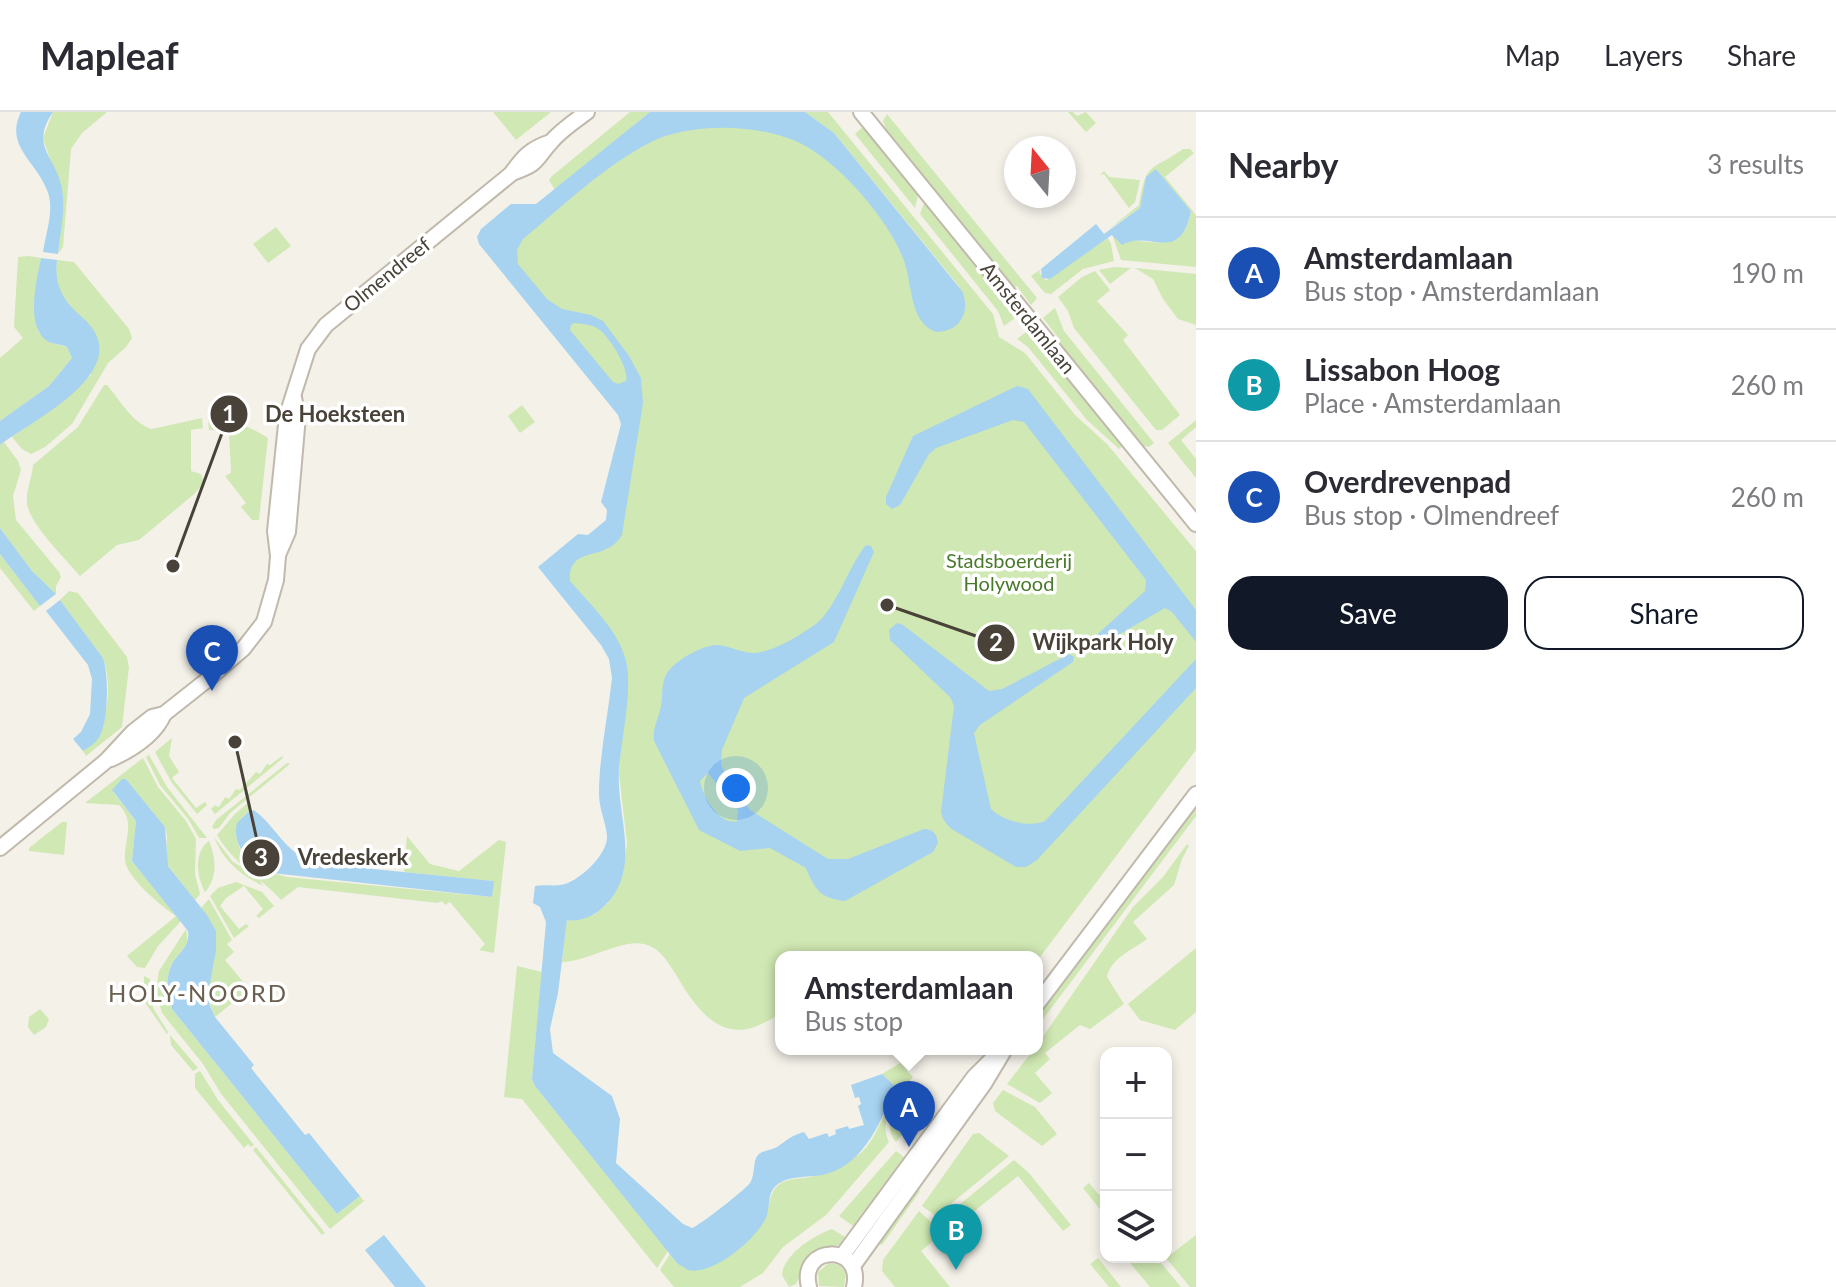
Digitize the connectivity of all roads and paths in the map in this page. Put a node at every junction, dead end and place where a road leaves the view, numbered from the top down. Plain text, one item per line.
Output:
1 (587, 112) edge
2 (861, 112) edge
3 (1196, 524) edge
4 (1196, 794) edge
5 (0, 848) edge
6 (1043, 996) edge
7 (998, 1055) edge
8 (847, 1261) junction
9 (805, 1285) edge
10 (855, 1287) edge

1 - 5 street, Olmendreef
2 - 3 street, Amsterdamlaan
4 - 6 street
7 - 8 street
8 - 9 street
8 - 10 street

